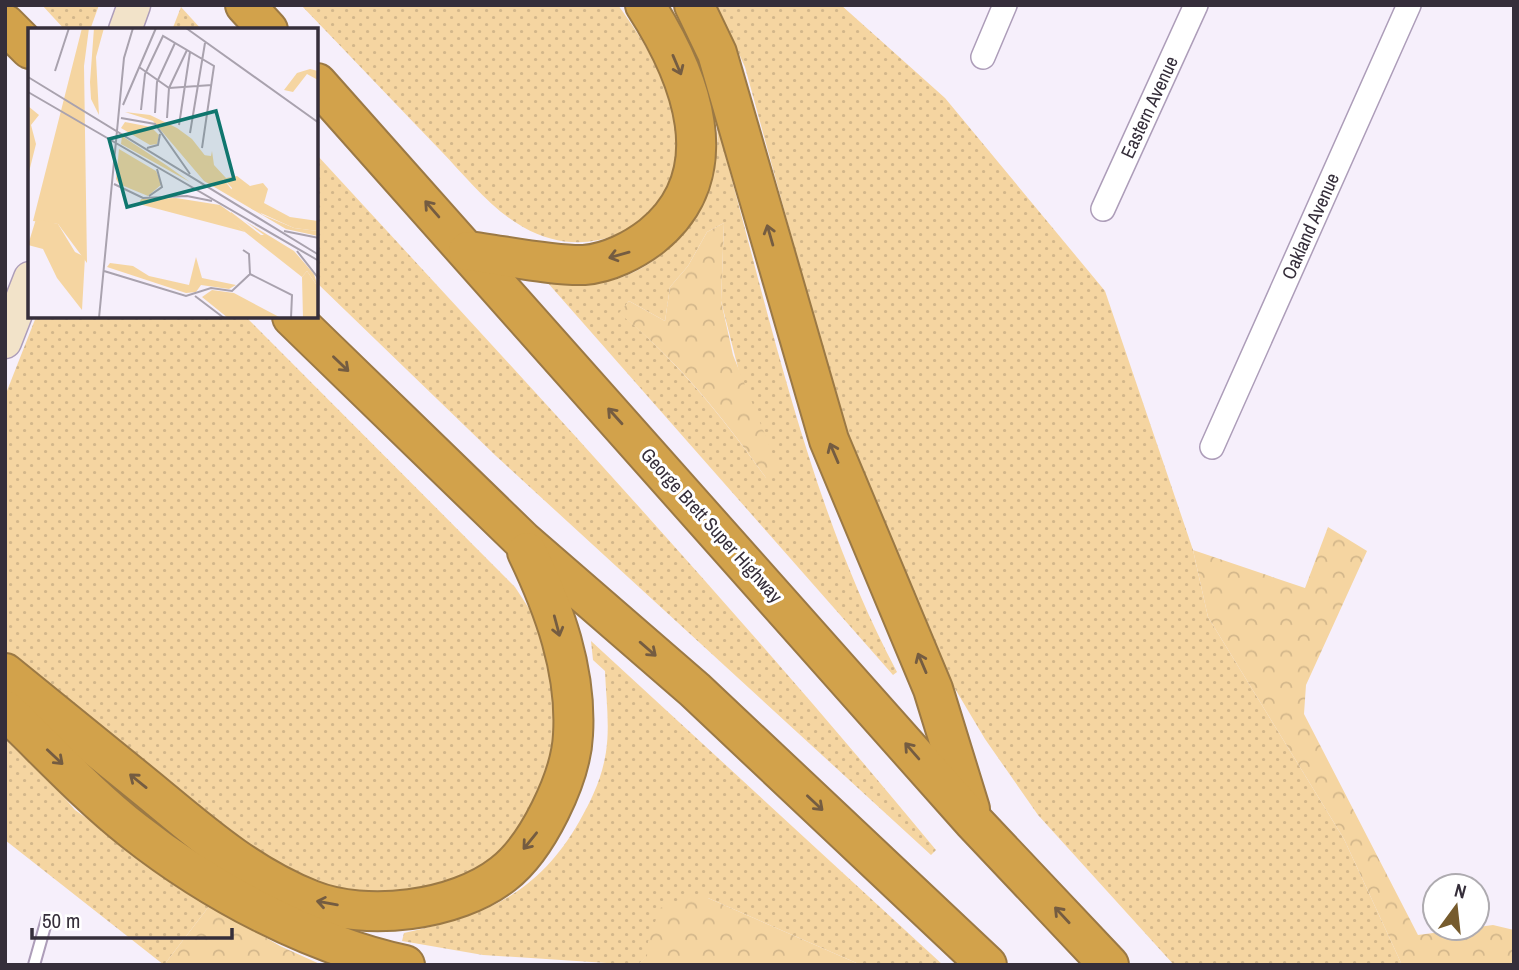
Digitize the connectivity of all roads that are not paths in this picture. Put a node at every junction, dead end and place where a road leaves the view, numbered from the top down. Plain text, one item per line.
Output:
1 (134, 5) edge
2 (246, 5) edge
3 (645, 5) edge
4 (694, 5) edge
5 (1005, 5) edge
6 (1196, 5) edge
7 (1409, 5) edge
8 (5, 24) edge
9 (126, 28) edge
10 (266, 28) edge
11 (28, 47) edge
12 (983, 57) dead end
13 (318, 84) edge
14 (1103, 209) dead end
15 (468, 251) junction
16 (28, 283) edge
17 (293, 318) edge
18 (5, 342) edge
19 (1212, 447) dead end
20 (522, 540) junction
21 (5, 673) edge
22 (5, 710) edge
23 (974, 821) junction
24 (47, 919) dead end
25 (34, 965) edge
26 (405, 965) edge
27 (987, 965) edge
28 (1109, 965) edge

1 - 9 main road
2 - 10 highway
3 -> 15 highway
23 -> 4 highway
5 - 12 street
6 - 14 street, Eastern Avenue
7 - 19 street, Oakland Avenue
8 - 11 highway
15 -> 13 highway, George Brett Super Highway
23 -> 15 highway, George Brett Super Highway
16 - 18 main road
17 -> 20 highway
20 -> 21 highway
20 -> 27 highway
22 -> 26 highway
28 -> 23 highway, George Brett Super Highway
24 - 25 lane

